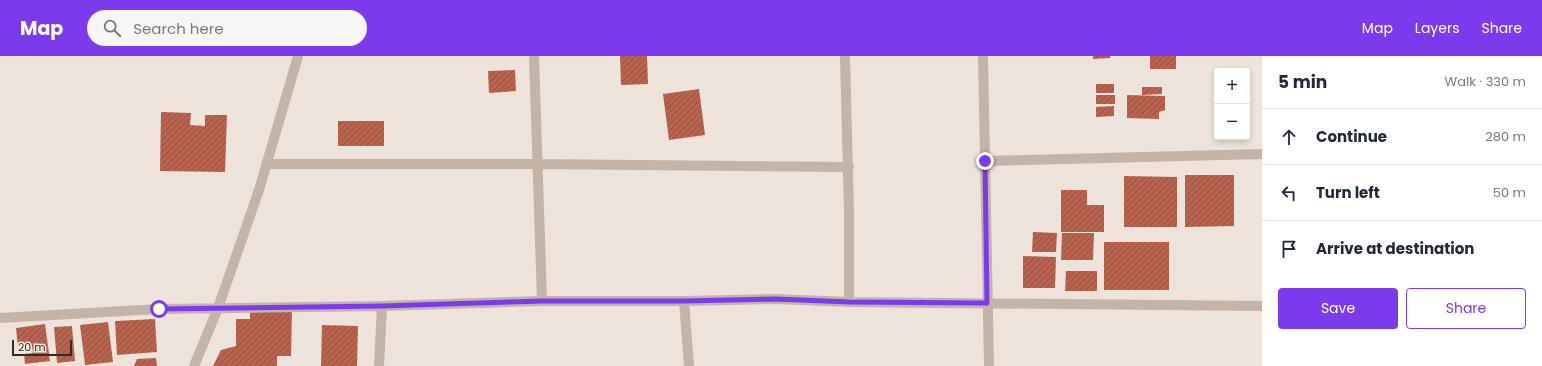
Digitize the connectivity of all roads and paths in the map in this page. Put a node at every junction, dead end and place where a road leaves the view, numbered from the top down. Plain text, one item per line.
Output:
1 (298, 56) edge
2 (534, 56) edge
3 (845, 56) edge
4 (983, 56) edge
5 (1262, 154) edge
6 (985, 161) junction
7 (266, 164) junction
8 (538, 164) junction
9 (849, 167) junction
10 (542, 301) junction
11 (684, 301) junction
12 (849, 302) junction
13 (987, 303) junction
14 (382, 306) junction
15 (1262, 306) edge
16 (218, 308) junction
17 (0, 318) edge
18 (194, 366) edge
19 (380, 366) edge
20 (689, 366) edge
21 (989, 366) edge

1 - 7 street
2 - 8 street
3 - 9 street
4 - 6 street
5 - 6 street
6 - 13 street
7 - 8 street
7 - 16 street
8 - 9 street
8 - 10 street
9 - 12 street
10 - 11 street
10 - 14 street
11 - 12 street
11 - 20 street
12 - 13 street
13 - 15 street
13 - 21 street
14 - 16 street
14 - 19 street
16 - 17 street
16 - 18 street

